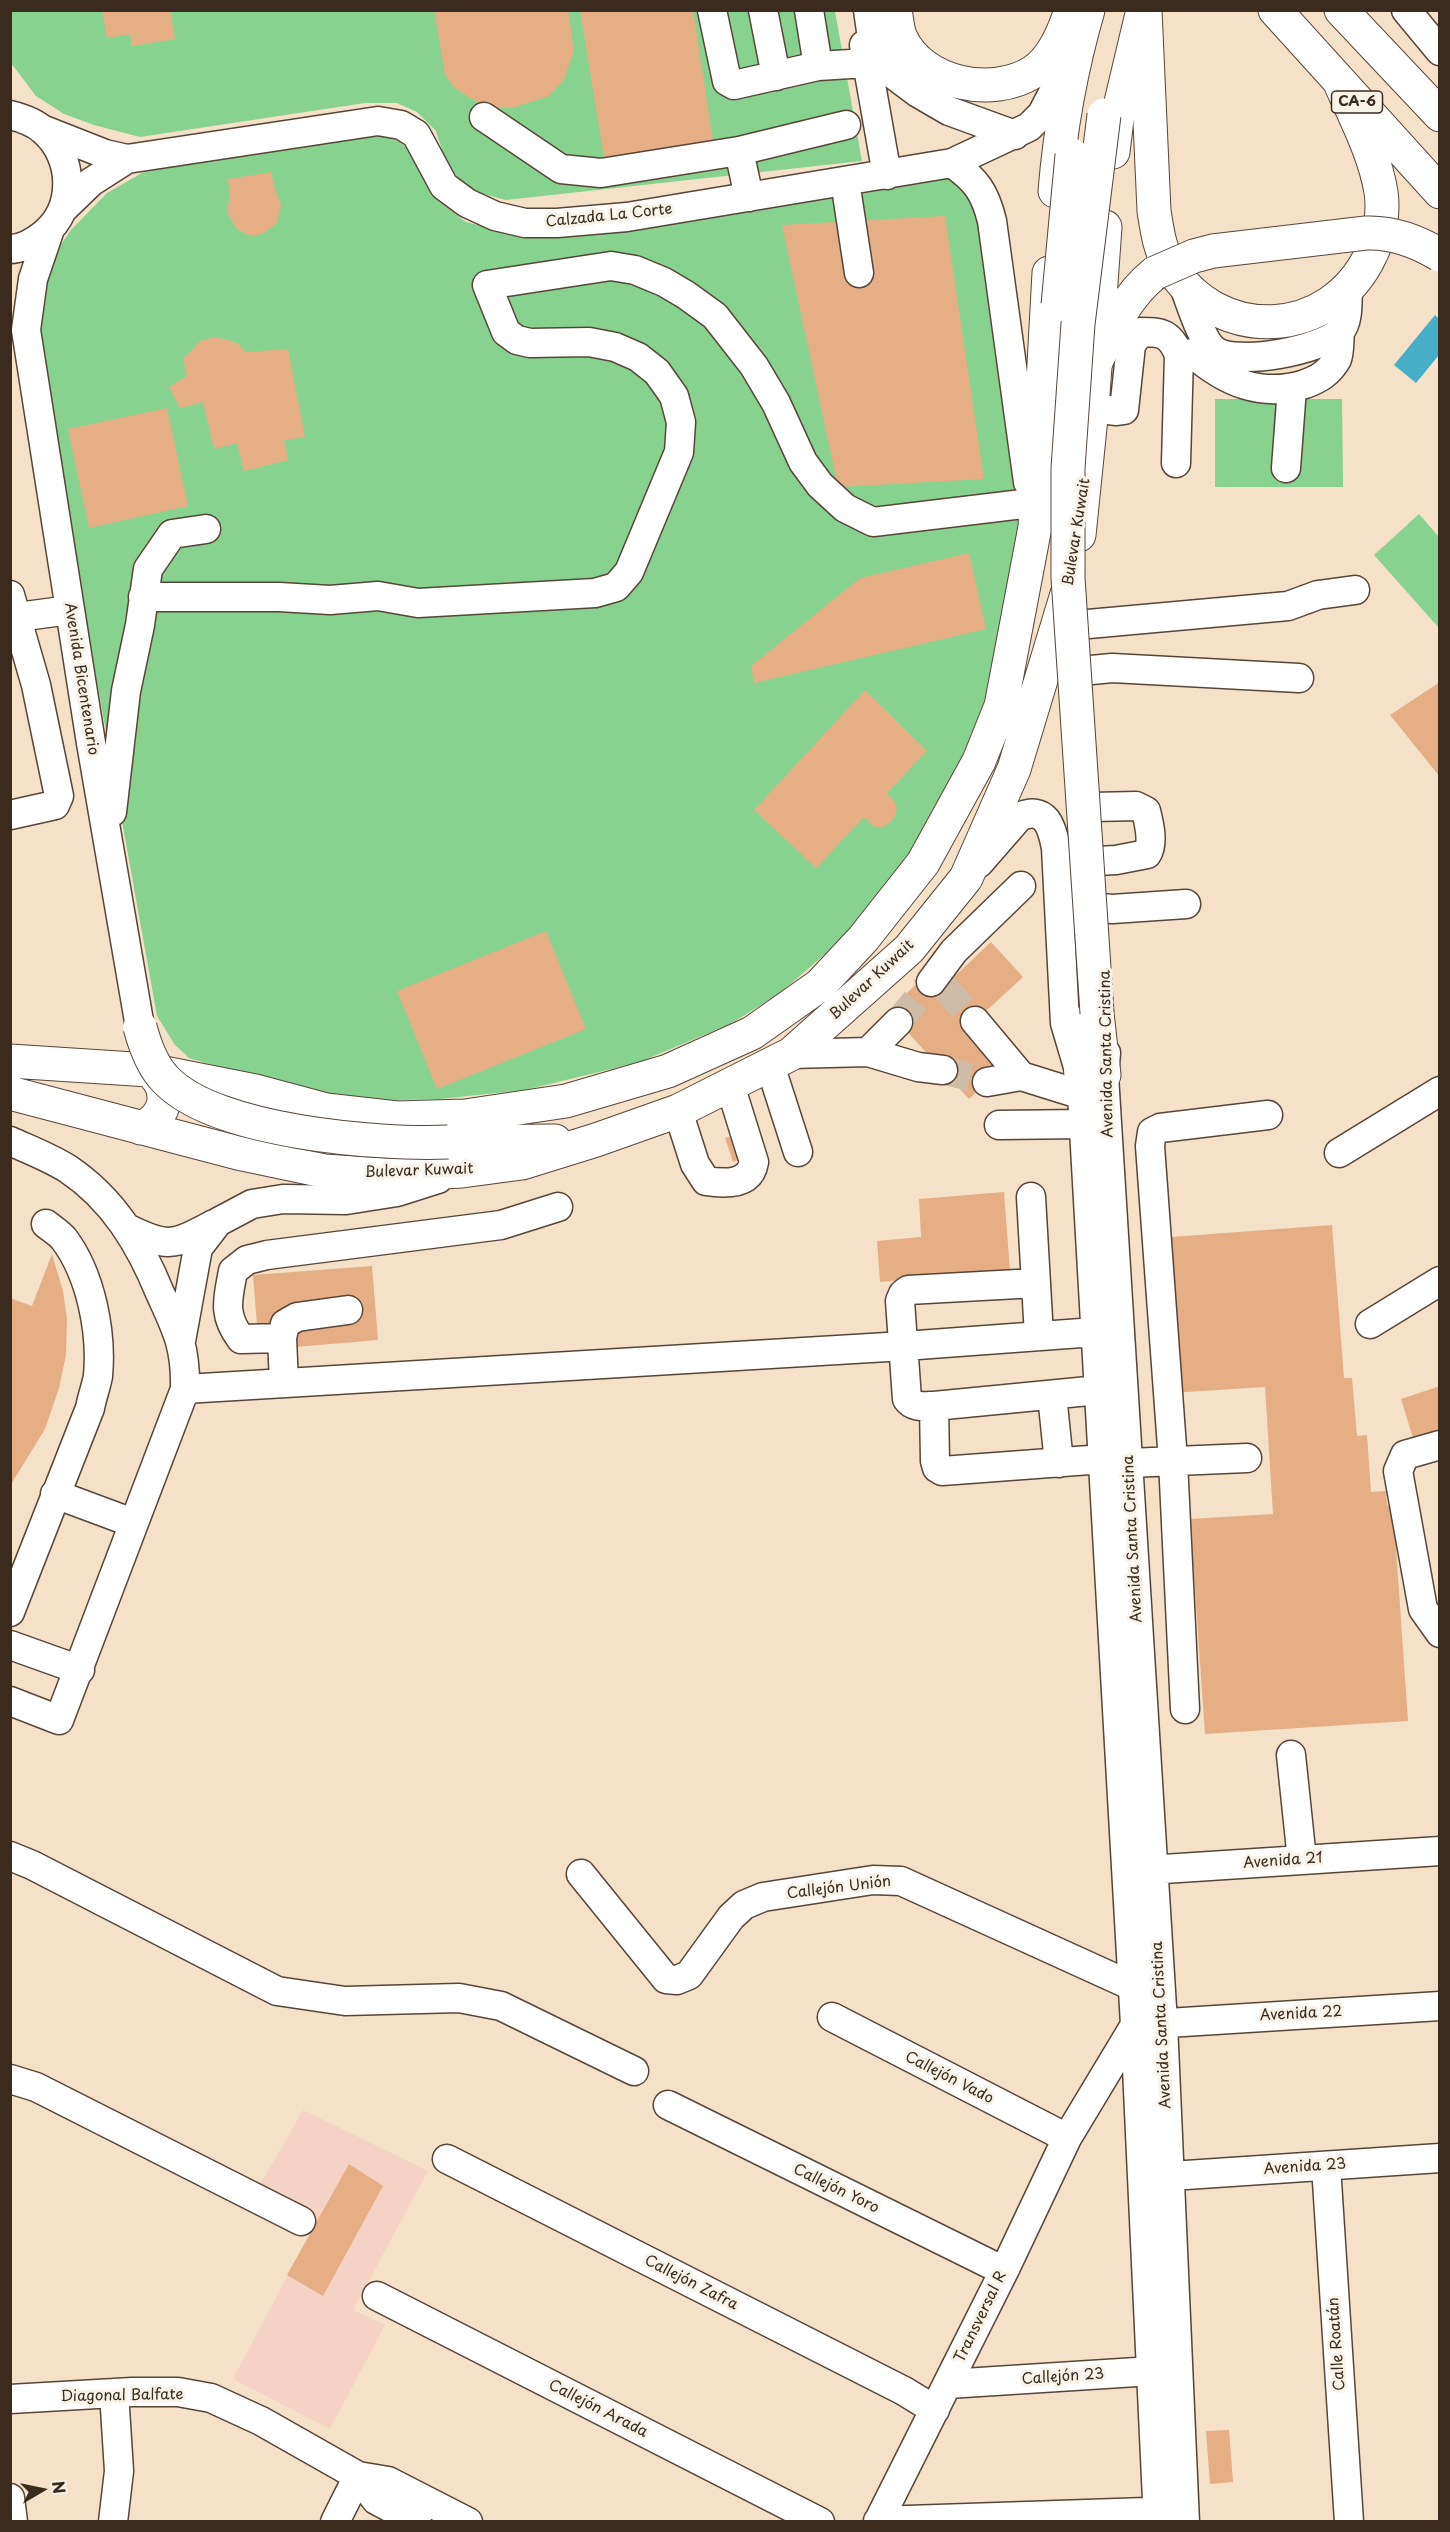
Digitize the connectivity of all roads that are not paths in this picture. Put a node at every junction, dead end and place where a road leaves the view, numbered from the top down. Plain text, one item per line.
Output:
1 (712, 10) edge
2 (763, 10) edge
3 (809, 10) edge
4 (858, 10) edge
5 (867, 10) edge
6 (895, 10) edge
7 (1071, 10) edge
8 (1088, 10) edge
9 (1129, 10) edge
10 (1144, 10) edge
11 (1275, 10) edge
12 (1341, 10) edge
13 (1406, 10) edge
14 (1381, 51) junction
15 (1440, 51) edge
16 (1076, 58) junction
17 (867, 63) junction
18 (818, 66) junction
19 (776, 76) junction
20 (1341, 85) junction
21 (1440, 88) edge
22 (23, 115) edge
23 (1440, 116) edge
24 (484, 117) dead end
25 (846, 125) dead end
26 (1015, 135) junction
27 (739, 151) junction
28 (127, 159) junction
29 (952, 163) junction
30 (887, 175) junction
31 (845, 181) junction
32 (1440, 192) edge
33 (749, 197) junction
34 (56, 219) junction
35 (10, 249) edge
36 (1440, 255) edge
37 (859, 273) dead end
38 (1183, 284) junction
39 (1348, 289) junction
40 (10, 300) edge
41 (26, 330) junction
42 (1340, 331) junction
43 (1195, 353) junction
44 (1095, 364) junction
45 (1292, 388) junction
46 (1092, 408) junction
47 (1176, 462) dead end
48 (1286, 468) dead end
49 (1033, 515) junction
50 (206, 530) dead end
51 (1075, 558) junction
52 (1355, 590) dead end
53 (143, 597) junction
54 (13, 610) edge
55 (70, 610) junction
56 (1077, 625) junction
57 (1082, 670) junction
58 (1299, 678) dead end
59 (82, 690) junction
60 (126, 691) junction
61 (1093, 807) junction
62 (10, 815) edge
63 (108, 842) junction
64 (1097, 861) junction
65 (966, 878) junction
66 (1021, 886) dead end
67 (1186, 904) dead end
68 (1101, 908) junction
69 (909, 949) junction
70 (1087, 1014) junction
71 (898, 1022) tunnel mouth
72 (975, 1022) tunnel mouth
73 (140, 1027) joint
74 (868, 1052) junction
75 (780, 1059) junction
76 (10, 1061) edge
77 (149, 1070) junction
78 (943, 1070) tunnel mouth
79 (1021, 1076) junction
80 (987, 1082) tunnel mouth
81 (1089, 1082) junction
82 (222, 1084) junction
83 (730, 1085) junction
84 (1440, 1091) edge
85 (10, 1093) edge
86 (566, 1101) junction
87 (678, 1111) junction
88 (1268, 1115) dead end
89 (1083, 1124) junction
90 (999, 1125) dead end
91 (141, 1128) junction
92 (10, 1141) edge
93 (213, 1146) junction
94 (459, 1152) junction
95 (798, 1152) dead end
96 (1339, 1153) dead end
97 (1030, 1197) dead end
98 (558, 1208) dead end
99 (218, 1222) junction
100 (46, 1224) dead end
101 (127, 1228) junction
102 (1440, 1281) edge
103 (1036, 1283) junction
104 (348, 1310) dead end
105 (1370, 1324) dead end
106 (1095, 1332) junction
107 (1039, 1336) junction
108 (282, 1338) junction
109 (182, 1341) junction
110 (904, 1346) junction
111 (284, 1383) junction
112 (184, 1389) junction
113 (1099, 1390) junction
114 (1052, 1395) junction
115 (934, 1406) junction
116 (1440, 1445) edge
117 (1247, 1458) dead end
118 (1116, 1461) junction
119 (1173, 1461) junction
120 (1059, 1463) junction
121 (55, 1494) junction
122 (133, 1523) junction
123 (1429, 1569) edge
124 (10, 1612) edge
125 (1440, 1633) edge
126 (10, 1645) edge
127 (80, 1670) junction
128 (10, 1701) edge
129 (1185, 1709) dead end
130 (1291, 1755) dead end
131 (1440, 1851) edge
132 (10, 1856) edge
133 (1302, 1860) junction
134 (1139, 1871) junction
135 (581, 1874) dead end
136 (1132, 1986) junction
137 (1161, 1986) junction
138 (1440, 2006) edge
139 (832, 2017) dead end
140 (1149, 2024) junction
141 (634, 2071) dead end
142 (10, 2079) edge
143 (668, 2105) dead end
144 (1083, 2111) junction
145 (1139, 2116) junction
146 (1168, 2129) junction
147 (1067, 2138) junction
148 (1440, 2158) edge
149 (447, 2159) dead end
150 (1326, 2166) junction
151 (1171, 2176) junction
152 (301, 2221) dead end
153 (1004, 2271) junction
154 (377, 2296) dead end
155 (1179, 2369) junction
156 (1151, 2371) junction
157 (948, 2384) junction
158 (114, 2393) junction
159 (10, 2399) edge
160 (935, 2410) junction
161 (358, 2476) junction
162 (10, 2498) edge
163 (1171, 2517) edge
164 (878, 2521) edge
165 (13, 2522) edge
166 (113, 2522) edge
167 (335, 2522) edge
168 (417, 2522) edge
169 (468, 2522) edge
170 (820, 2522) edge
171 (1348, 2522) edge

1 - 19 street
2 - 19 street
3 - 18 street
4 - 17 street
5 - 26 street
6 - 7 main road
8 - 16 main road
9 - 70 main road, bridge
10 - 38 main road
10 - 44 main road, Bulevar Kuwait
11 - 20 main road, CA-6
12 - 14 main road
13 - 15 street
14 - 21 main road
14 - 23 main road
16 - 26 street, Calzada La Corte
16 - 49 main road
16 - 70 main road, bridge
17 - 18 street
17 - 30 street
18 - 19 street
20 - 32 main road, CA-6
20 - 39 main road
22 - 28 street, Calzada La Corte
22 - 34 street, Avenida Bicentenario
24 - 27 street
25 - 27 street
26 - 29 street, Calzada La Corte
27 - 33 street
28 - 33 street, Calzada La Corte
28 - 34 street, Calzada La Corte
29 - 30 street, Calzada La Corte
29 - 49 street
30 - 31 street, Calzada La Corte
31 - 33 street, Calzada La Corte
31 - 37 street
34 - 35 street
34 - 41 street, Avenida Bicentenario
36 - 44 main road, bridge
38 - 39 main road
38 - 43 street
39 - 42 street
40 - 41 street, Avenida Bicentenario
41 - 55 street, Avenida Bicentenario
42 - 43 street
42 - 45 street
43 - 45 street
43 - 46 street
43 - 47 street
44 - 46 main road, Bulevar Kuwait
45 - 48 street
46 - 51 main road, Bulevar Kuwait
49 - 53 street
49 - 86 main road
50 - 53 street
51 - 56 street, Avenida Santa Cristina
51 - 65 main road, Bulevar Kuwait
52 - 56 street
53 - 60 street
54 - 55 street
54 - 62 street
55 - 59 street, Avenida Bicentenario
56 - 57 street, Avenida Santa Cristina
57 - 58 street
57 - 61 street, Avenida Santa Cristina
59 - 60 street
59 - 63 street, Avenida Bicentenario
60 - 63 street
61 - 64 street, Avenida Santa Cristina
61 - 64 street
63 - 73 street, Avenida Bicentenario
64 - 68 street, Avenida Santa Cristina
65 - 69 main road, Bulevar Kuwait
65 - 81 street, Avenida Santa Cristina
66 - 69 street
67 - 68 street
68 - 81 street, Avenida Santa Cristina
69 - 75 main road, Bulevar Kuwait
70 - 81 main road
71 - 74 street
72 - 79 street
73 - 94 main road, bridge
74 - 75 street
74 - 78 street
75 - 83 main road, Bulevar Kuwait
75 - 95 street
76 - 77 main road
77 - 82 main road
77 - 91 main road
79 - 80 street
79 - 81 street
81 - 89 street, Avenida Santa Cristina
81 - 118 street, Avenida Santa Cristina
82 - 86 main road
82 - 93 main road
83 - 87 main road, Bulevar Kuwait
83 - 87 street
84 - 96 street
85 - 91 main road, Bulevar Kuwait
86 - 94 main road
87 - 94 main road, Bulevar Kuwait
88 - 119 street
89 - 90 street
89 - 106 street, Avenida Santa Cristina
91 - 93 main road, Bulevar Kuwait
92 - 101 street
93 - 94 main road, Bulevar Kuwait
94 - 99 street
97 - 103 street
98 - 108 street
99 - 101 street
99 - 109 street
100 - 121 street
101 - 109 street
102 - 105 street
103 - 107 street
103 - 110 street
104 - 108 street
106 - 107 street
106 - 113 street, Avenida Santa Cristina
107 - 110 street
108 - 111 street
109 - 112 street
110 - 111 street
110 - 115 street
111 - 112 street
112 - 122 street
113 - 114 street
113 - 118 street, Avenida Santa Cristina
114 - 115 street
114 - 120 street
115 - 120 street
116 - 123 street
117 - 119 street
118 - 119 street
118 - 120 street
118 - 134 street, Avenida Santa Cristina
119 - 129 street
121 - 122 street
121 - 124 street
122 - 127 street
123 - 125 street
126 - 127 street
127 - 128 street
130 - 133 street
131 - 133 street, Avenida 21
132 - 141 street
133 - 134 street, Avenida 21
134 - 136 street, Avenida Santa Cristina
134 - 137 street, Avenida Santa Cristina
135 - 136 street, Callejón Unión
136 - 137 street, Callejón Unión
136 - 140 street, Avenida Santa Cristina
137 - 140 street, Avenida Santa Cristina
138 - 140 street, Avenida 22
139 - 147 street, Callejón Vado
140 - 144 street, Transversal R
140 - 145 street, Avenida Santa Cristina
140 - 146 street, Avenida Santa Cristina
142 - 152 street
143 - 153 street, Callejón Yoro
144 - 145 street
144 - 147 street, Transversal R
145 - 146 street
145 - 156 street, Avenida Santa Cristina
146 - 151 street, Avenida Santa Cristina
147 - 153 street, Transversal R
148 - 150 street, Avenida 23
149 - 160 street, Callejón Zafra
150 - 151 street, Avenida 23
150 - 171 street, Calle Roatán
151 - 155 street, Avenida Santa Cristina
153 - 157 street, Transversal R
154 - 170 street, Callejón Arada
155 - 156 street, Callejón 23
155 - 163 street, Avenida Santa Cristina
156 - 157 street, Callejón 23
156 - 163 street, Avenida Santa Cristina
157 - 160 street, Transversal R
158 - 159 street, Diagonal Balfate
158 - 161 street, Diagonal Balfate
158 - 166 street
160 - 164 street, Transversal R
161 - 167 street
161 - 168 street, Diagonal Balfate
161 - 169 street, Diagonal Balfate
162 - 165 street
163 - 164 street

